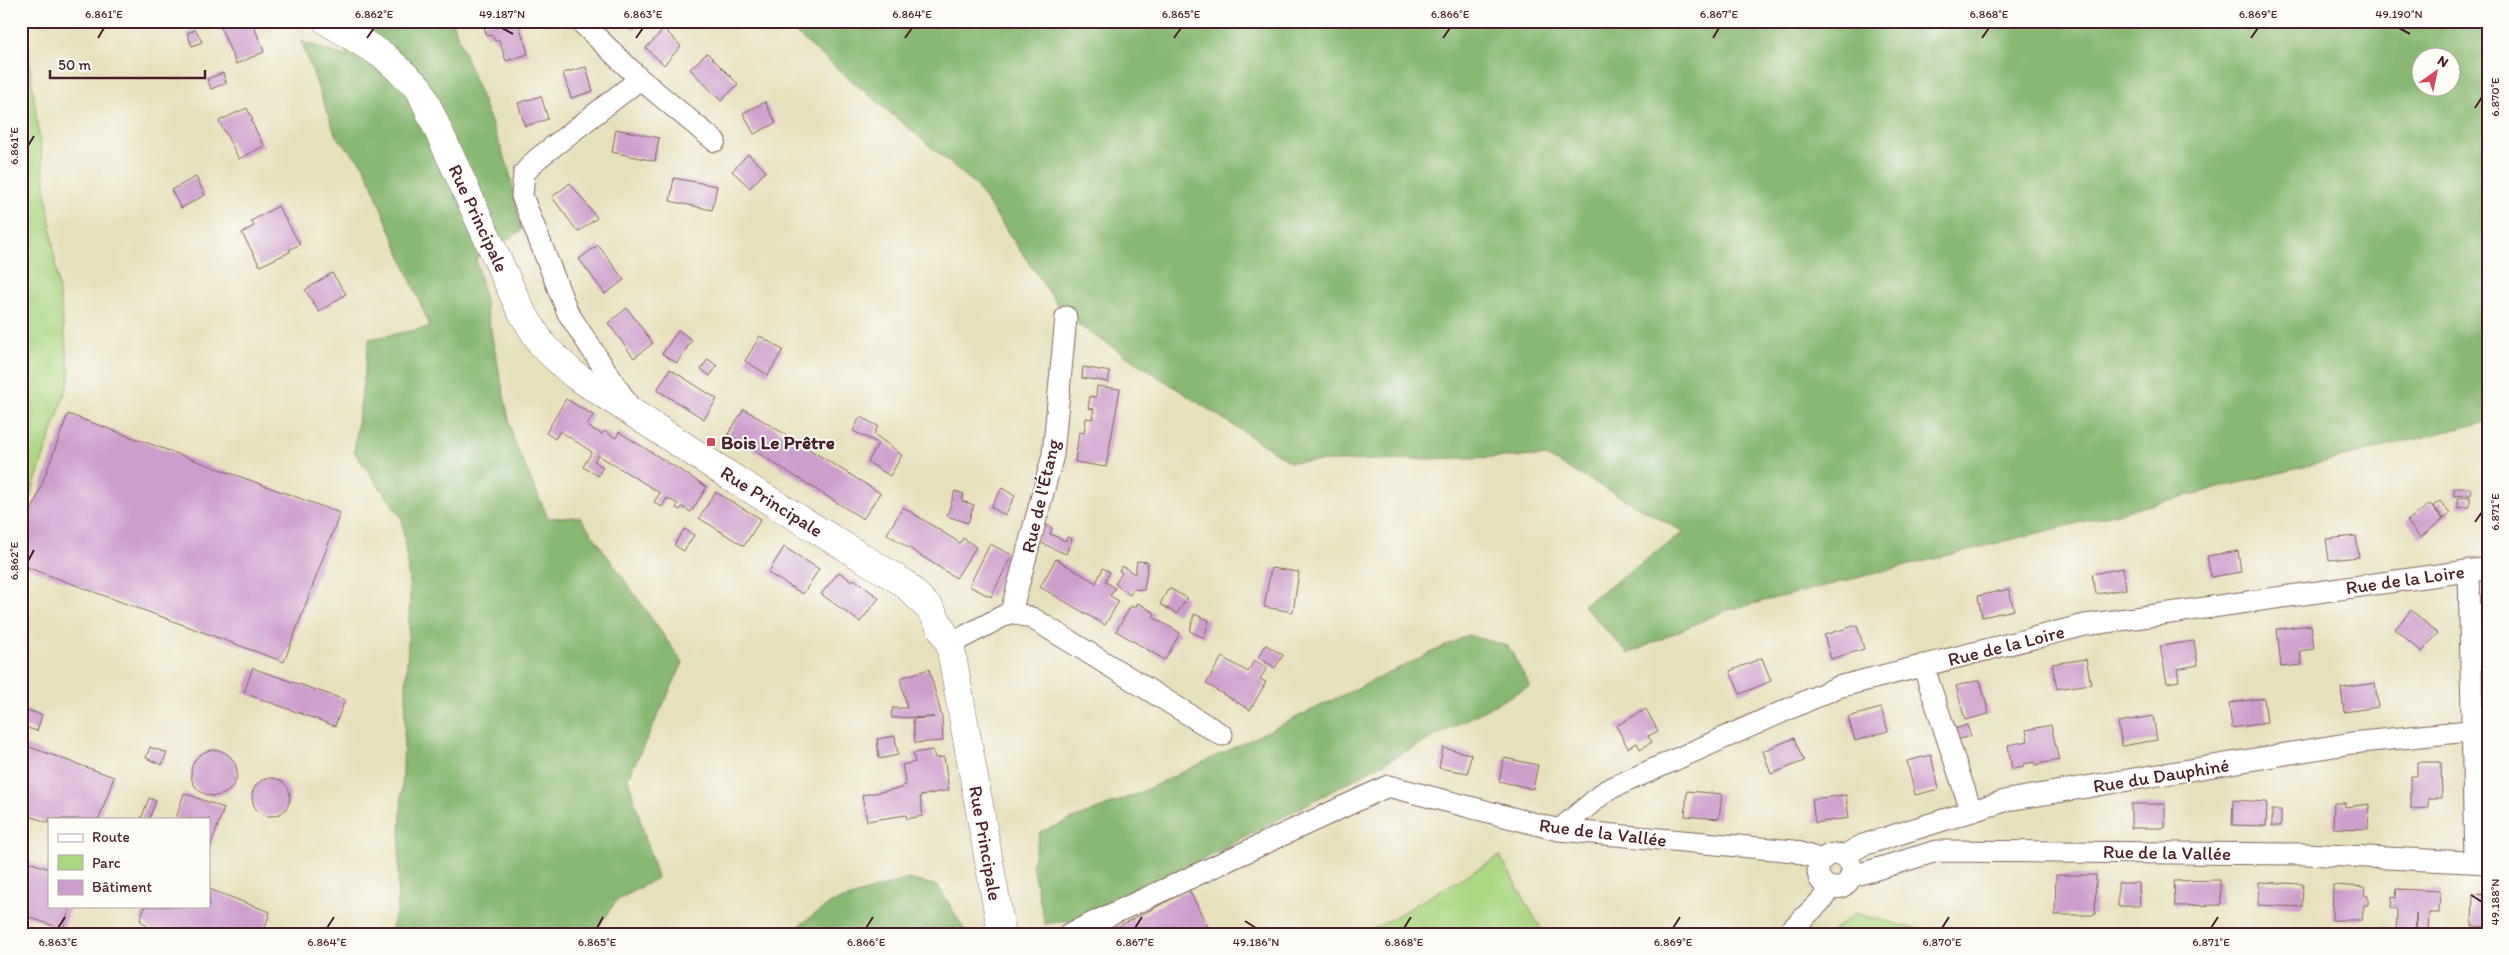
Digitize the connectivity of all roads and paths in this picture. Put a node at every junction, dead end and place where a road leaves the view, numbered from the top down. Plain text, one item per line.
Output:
1 (328, 21) edge
2 (580, 21) edge
3 (640, 79) junction
4 (715, 142) dead end
5 (1066, 317) dead end
6 (631, 409) junction
7 (2479, 569) edge
8 (1011, 612) junction
9 (950, 644) junction
10 (1923, 665) junction
11 (2480, 730) edge
12 (1222, 735) dead end
13 (1971, 810) junction
14 (1559, 830) junction
15 (1843, 856) junction
16 (1822, 860) junction
17 (2481, 862) edge
18 (1850, 877) junction
19 (1830, 888) junction
20 (1002, 934) edge
21 (1069, 934) edge
22 (1787, 934) edge

1 - 6 main road, Rue Principale
2 - 3 street
3 - 4 street
3 - 6 street
5 - 8 street, Rue de l'Étang
6 - 9 main road, Rue Principale
7 - 10 street, Rue de la Loire
7 - 11 street
8 - 9 street
8 - 12 street
9 - 20 main road, Rue Principale
10 - 13 street
10 - 14 street, Rue de la Loire
11 - 13 street, Rue du Dauphiné
11 - 17 street
13 - 15 street, Rue du Dauphiné
14 - 16 street, Rue de la Vallée
14 - 21 street, Rue de la Vallée
15 - 16 street, Rue de la Vallée
15 - 18 street
16 - 19 street
17 - 18 street, Rue de la Vallée
18 - 19 street, Rue de la Vallée
19 - 22 street

